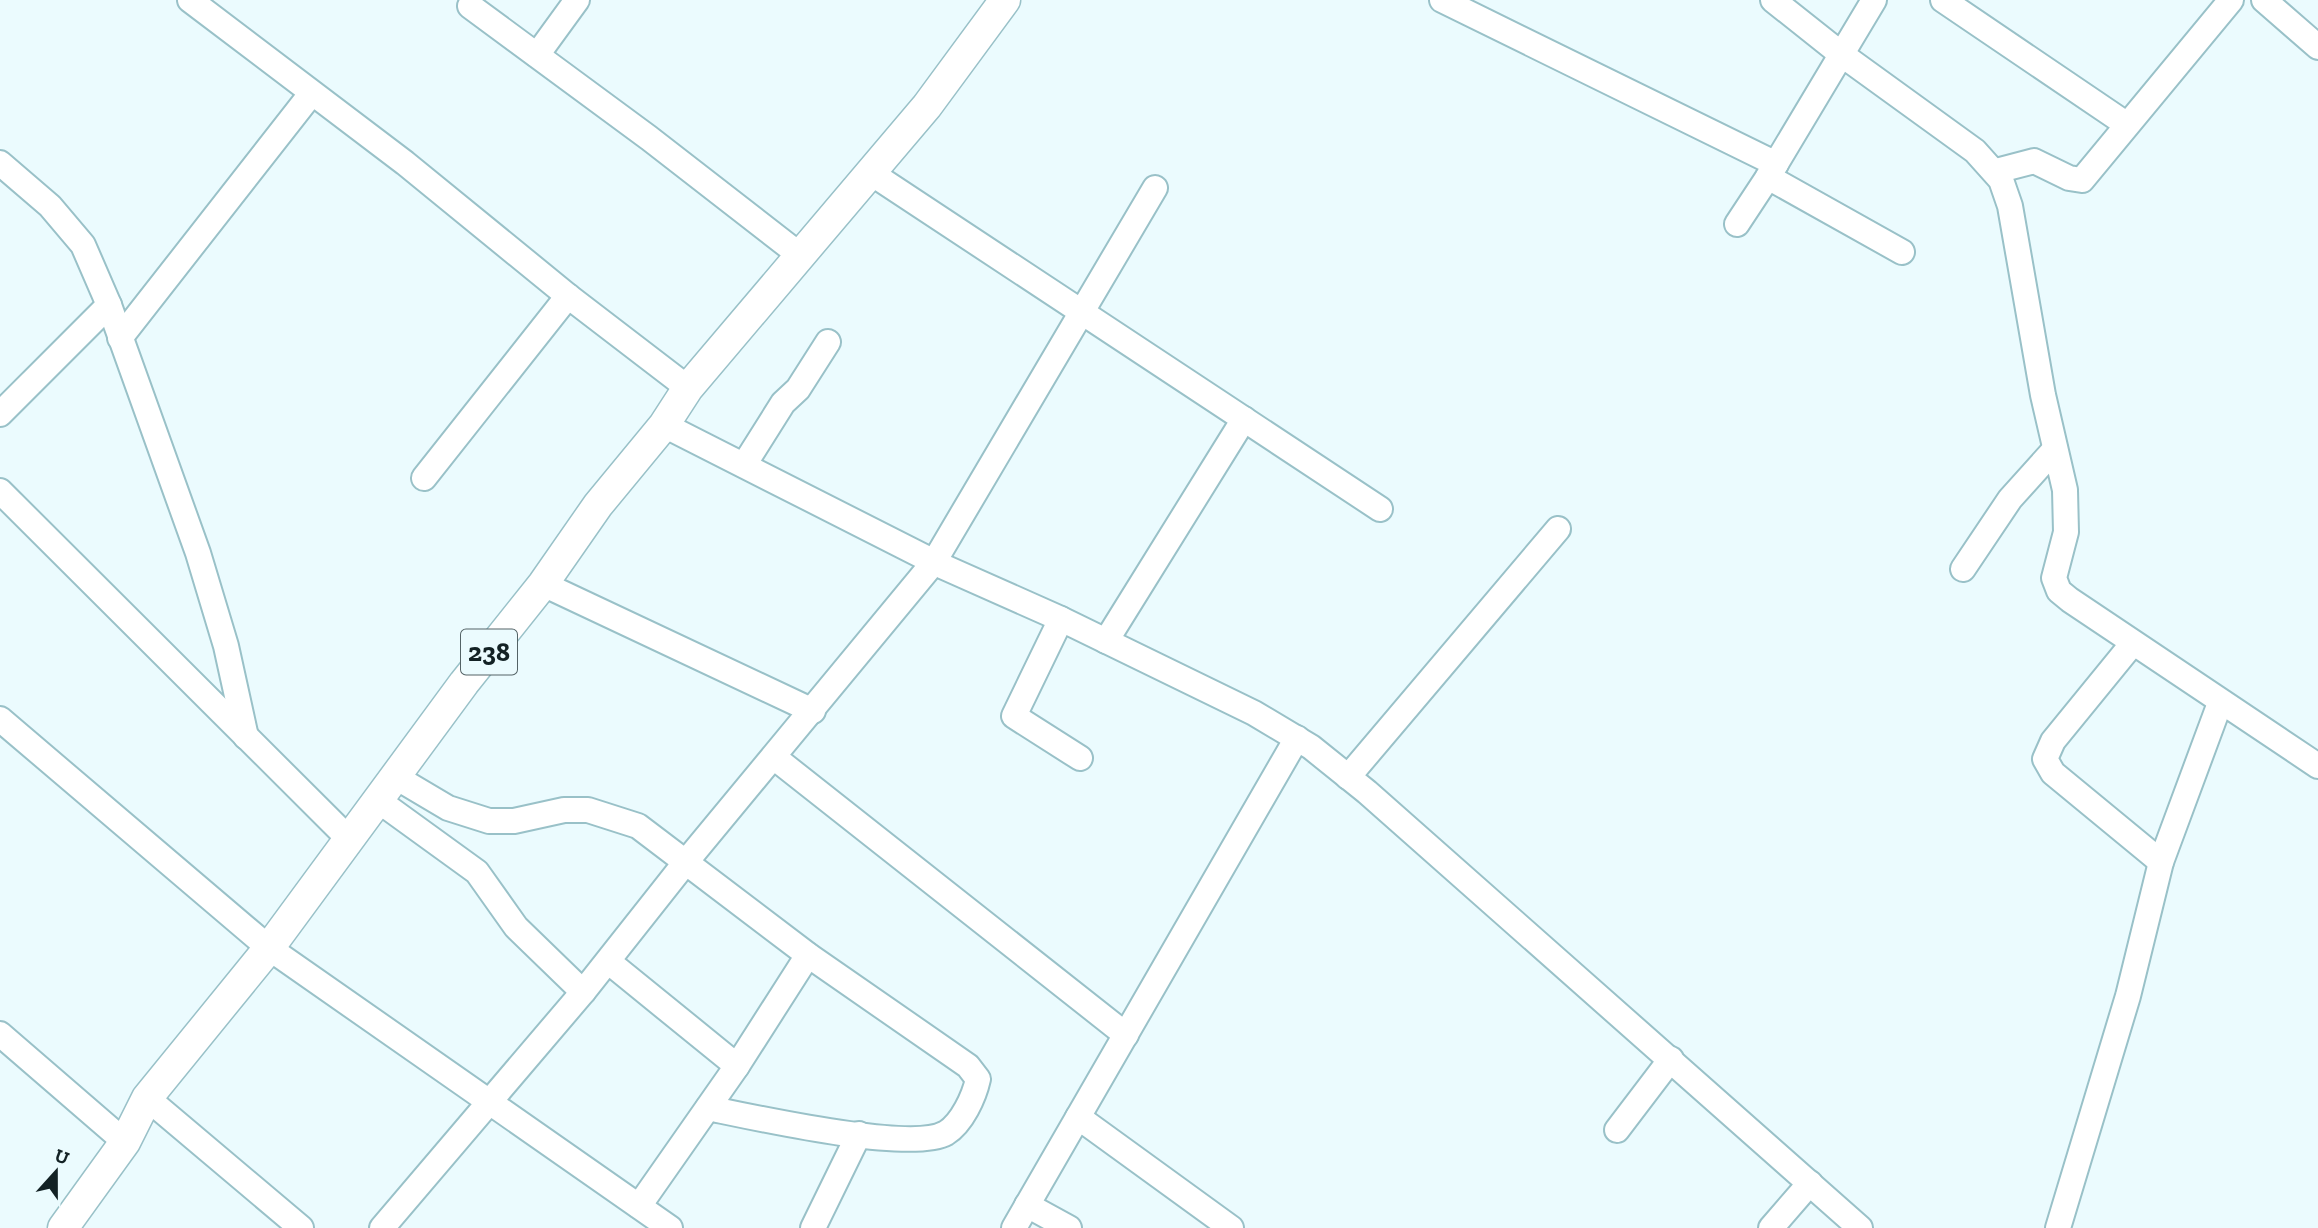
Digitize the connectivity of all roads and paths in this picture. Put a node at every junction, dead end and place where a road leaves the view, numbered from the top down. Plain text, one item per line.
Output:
1 (190, 0) edge
2 (577, 0) edge
3 (1005, 0) edge
4 (1442, 0) edge
5 (1773, 0) edge
6 (1874, 0) edge
7 (1942, 0) edge
8 (2231, 0) edge
9 (2264, 0) edge
10 (470, 6) dead end
11 (2318, 47) edge
12 (1841, 54) junction
13 (537, 55) junction
14 (312, 94) junction
15 (2126, 124) junction
16 (0, 163) edge
17 (1772, 171) junction
18 (1996, 171) junction
19 (871, 173) junction
20 (1155, 188) dead end
21 (1737, 224) dead end
22 (1902, 252) dead end
23 (801, 256) junction
24 (568, 296) junction
25 (109, 304) junction
26 (1080, 312) junction
27 (121, 338) junction
28 (828, 342) dead end
29 (688, 388) junction
30 (0, 414) edge
31 (1244, 419) junction
32 (664, 425) junction
33 (2055, 449) junction
34 (744, 465) junction
35 (424, 478) dead end
36 (0, 491) edge
37 (1380, 509) dead end
38 (1558, 529) dead end
39 (934, 562) junction
40 (1963, 569) dead end
41 (543, 584) junction
42 (1061, 619) junction
43 (1106, 641) junction
44 (2133, 643) junction
45 (2220, 703) junction
46 (814, 711) junction
47 (0, 719) edge
48 (246, 737) junction
49 (1297, 738) junction
50 (775, 758) junction
51 (1080, 758) dead end
52 (2318, 766) edge
53 (1348, 776) junction
54 (387, 789) junction
55 (350, 840) junction
56 (2161, 862) junction
57 (685, 863) junction
58 (269, 948) junction
59 (808, 955) junction
60 (609, 962) junction
61 (583, 992) junction
62 (0, 1034) edge
63 (1126, 1034) junction
64 (1671, 1059) junction
65 (737, 1066) junction
66 (147, 1098) junction
67 (490, 1103) junction
68 (708, 1108) junction
69 (1078, 1117) junction
70 (1617, 1130) dead end
71 (859, 1134) junction
72 (125, 1142) junction
73 (1810, 1183) junction
74 (1027, 1205) junction
75 (639, 1206) junction
76 (1225, 1226) edge
77 (63, 1228) edge
78 (301, 1228) edge
79 (382, 1228) edge
80 (670, 1228) edge
81 (813, 1228) edge
82 (1014, 1228) edge
83 (1069, 1228) edge
84 (1771, 1228) edge
85 (1860, 1228) edge
86 (2058, 1228) edge

1 - 14 street
2 - 13 street
3 - 19 main road, 238
4 - 17 street
5 - 12 street
6 - 12 street
7 - 15 street
8 - 15 street
9 - 11 street
10 - 13 street
12 - 17 street
12 - 18 street
13 - 23 street
14 - 24 street
14 - 27 street
15 - 18 street
16 - 25 street
17 - 21 street
17 - 22 street
18 - 33 street
19 - 23 main road, 238
19 - 26 street
20 - 26 street
23 - 29 main road, 238
24 - 29 street
24 - 35 street
25 - 27 street
25 - 30 street
26 - 31 street
26 - 39 street
27 - 48 street
28 - 34 street
29 - 32 main road, 238
31 - 37 street
31 - 43 street
32 - 34 street
32 - 41 main road, 238
33 - 40 street
33 - 44 street
34 - 39 street
36 - 48 street
38 - 53 street
39 - 42 street
39 - 46 street
41 - 46 street
41 - 54 main road, 238
42 - 43 street
42 - 51 street
43 - 49 street
44 - 45 street
44 - 56 street
45 - 52 street
45 - 56 street
46 - 50 street
47 - 58 street
48 - 55 street
49 - 53 street
49 - 63 street
50 - 57 street
50 - 63 street
53 - 64 street
54 - 55 main road, 238
54 - 57 street
54 - 61 street
55 - 58 main road, 238
56 - 86 street
57 - 59 street
57 - 60 street
58 - 66 main road, 238
58 - 67 street
59 - 65 street
59 - 71 street
60 - 61 street
60 - 65 street
61 - 67 street
62 - 72 street
63 - 69 street
64 - 70 street
64 - 73 street
65 - 68 street
66 - 72 main road, 238
66 - 78 street
67 - 75 street
67 - 79 street
68 - 71 street
68 - 75 street
69 - 74 street
69 - 76 street
71 - 81 street
72 - 77 main road, 238
73 - 84 street
73 - 85 street
74 - 82 street
74 - 83 street
75 - 80 street

